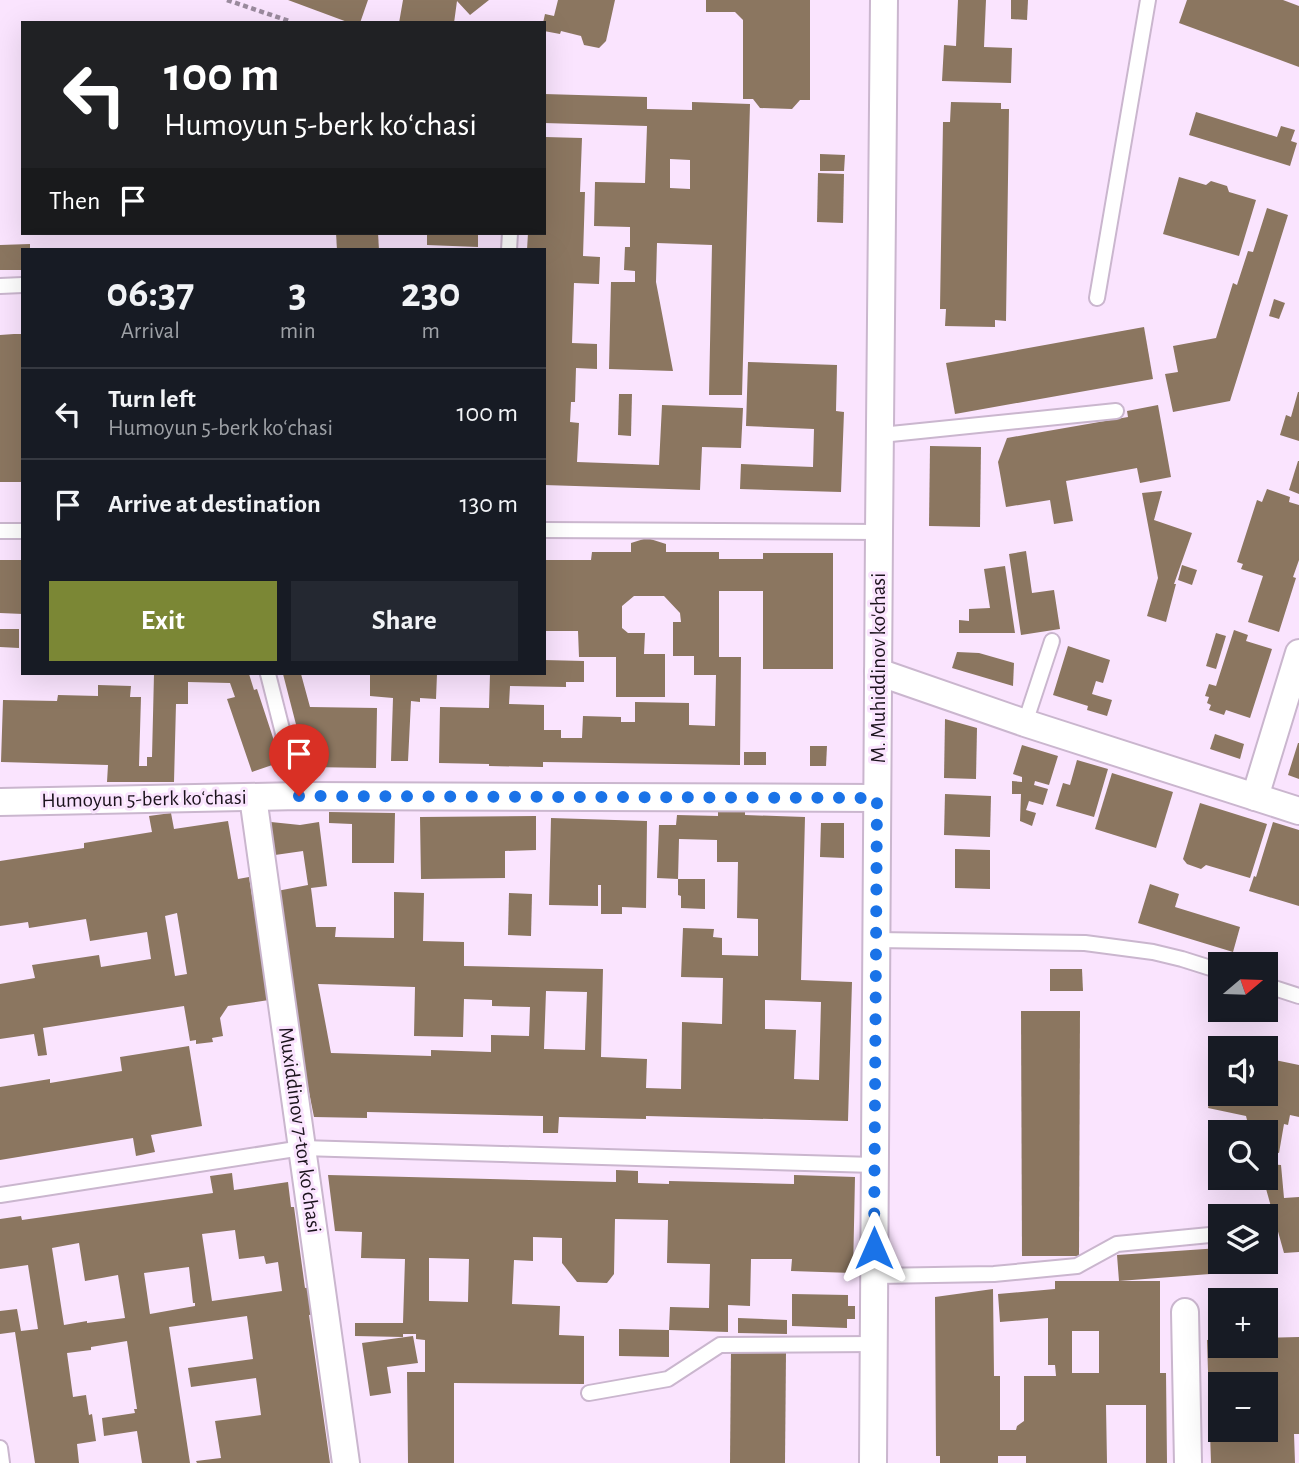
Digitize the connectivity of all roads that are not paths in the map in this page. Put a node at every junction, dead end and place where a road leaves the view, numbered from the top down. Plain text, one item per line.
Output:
1 (884, 0) edge
2 (1148, 0) edge
3 (21, 285) edge
4 (0, 286) edge
5 (1097, 298) dead end
6 (1116, 411) dead end
7 (881, 435) junction
8 (546, 530) edge
9 (0, 531) edge
10 (21, 531) edge
11 (879, 532) junction
12 (1052, 641) dead end
13 (1299, 653) edge
14 (878, 672) junction
15 (268, 675) edge
16 (1026, 723) junction
17 (299, 796) junction
18 (253, 797) junction
19 (1255, 797) junction
20 (877, 798) junction
21 (0, 802) edge
22 (1299, 811) edge
23 (876, 940) junction
24 (1208, 967) edge
25 (1278, 989) edge
26 (1299, 996) edge
27 (302, 1148) junction
28 (874, 1165) junction
29 (0, 1195) edge
30 (1208, 1235) edge
31 (874, 1276) junction
32 (1185, 1312) dead end
33 (874, 1344) junction
34 (589, 1393) dead end
35 (0, 1448) edge
36 (2, 1463) edge
37 (346, 1463) edge
38 (873, 1463) edge
39 (1188, 1463) edge

1 - 7 street, M. Muhiddinov ko'chasi
2 - 5 lane
3 - 4 lane
6 - 7 lane
7 - 11 street, M. Muhiddinov ko'chasi
8 - 11 lane
9 - 10 lane
11 - 14 street, M. Muhiddinov ko'chasi
12 - 16 lane
13 - 19 street
14 - 16 street
14 - 20 street, M. Muhiddinov ko'chasi
15 - 17 lane
16 - 19 street
17 - 18 street, Humoyun 5-berk koʻchasi
17 - 20 street, Humoyun 5-berk koʻchasi
18 - 21 street, Humoyun 5-berk koʻchasi
18 - 27 street, Muxiddinov 7-tor koʻchasi
19 - 22 street
20 - 23 street, M. Muhiddinov ko'chasi
23 - 24 lane
23 - 28 street, M. Muhiddinov ko'chasi
25 - 26 lane
27 - 28 lane
27 - 29 lane
27 - 37 street, Muxiddinov 7-tor koʻchasi
28 - 31 street, M. Muhiddinov ko'chasi
30 - 31 lane
31 - 33 street, M. Muhiddinov ko'chasi
32 - 39 street
33 - 34 lane
33 - 38 street, M. Muhiddinov ko'chasi
35 - 36 lane

